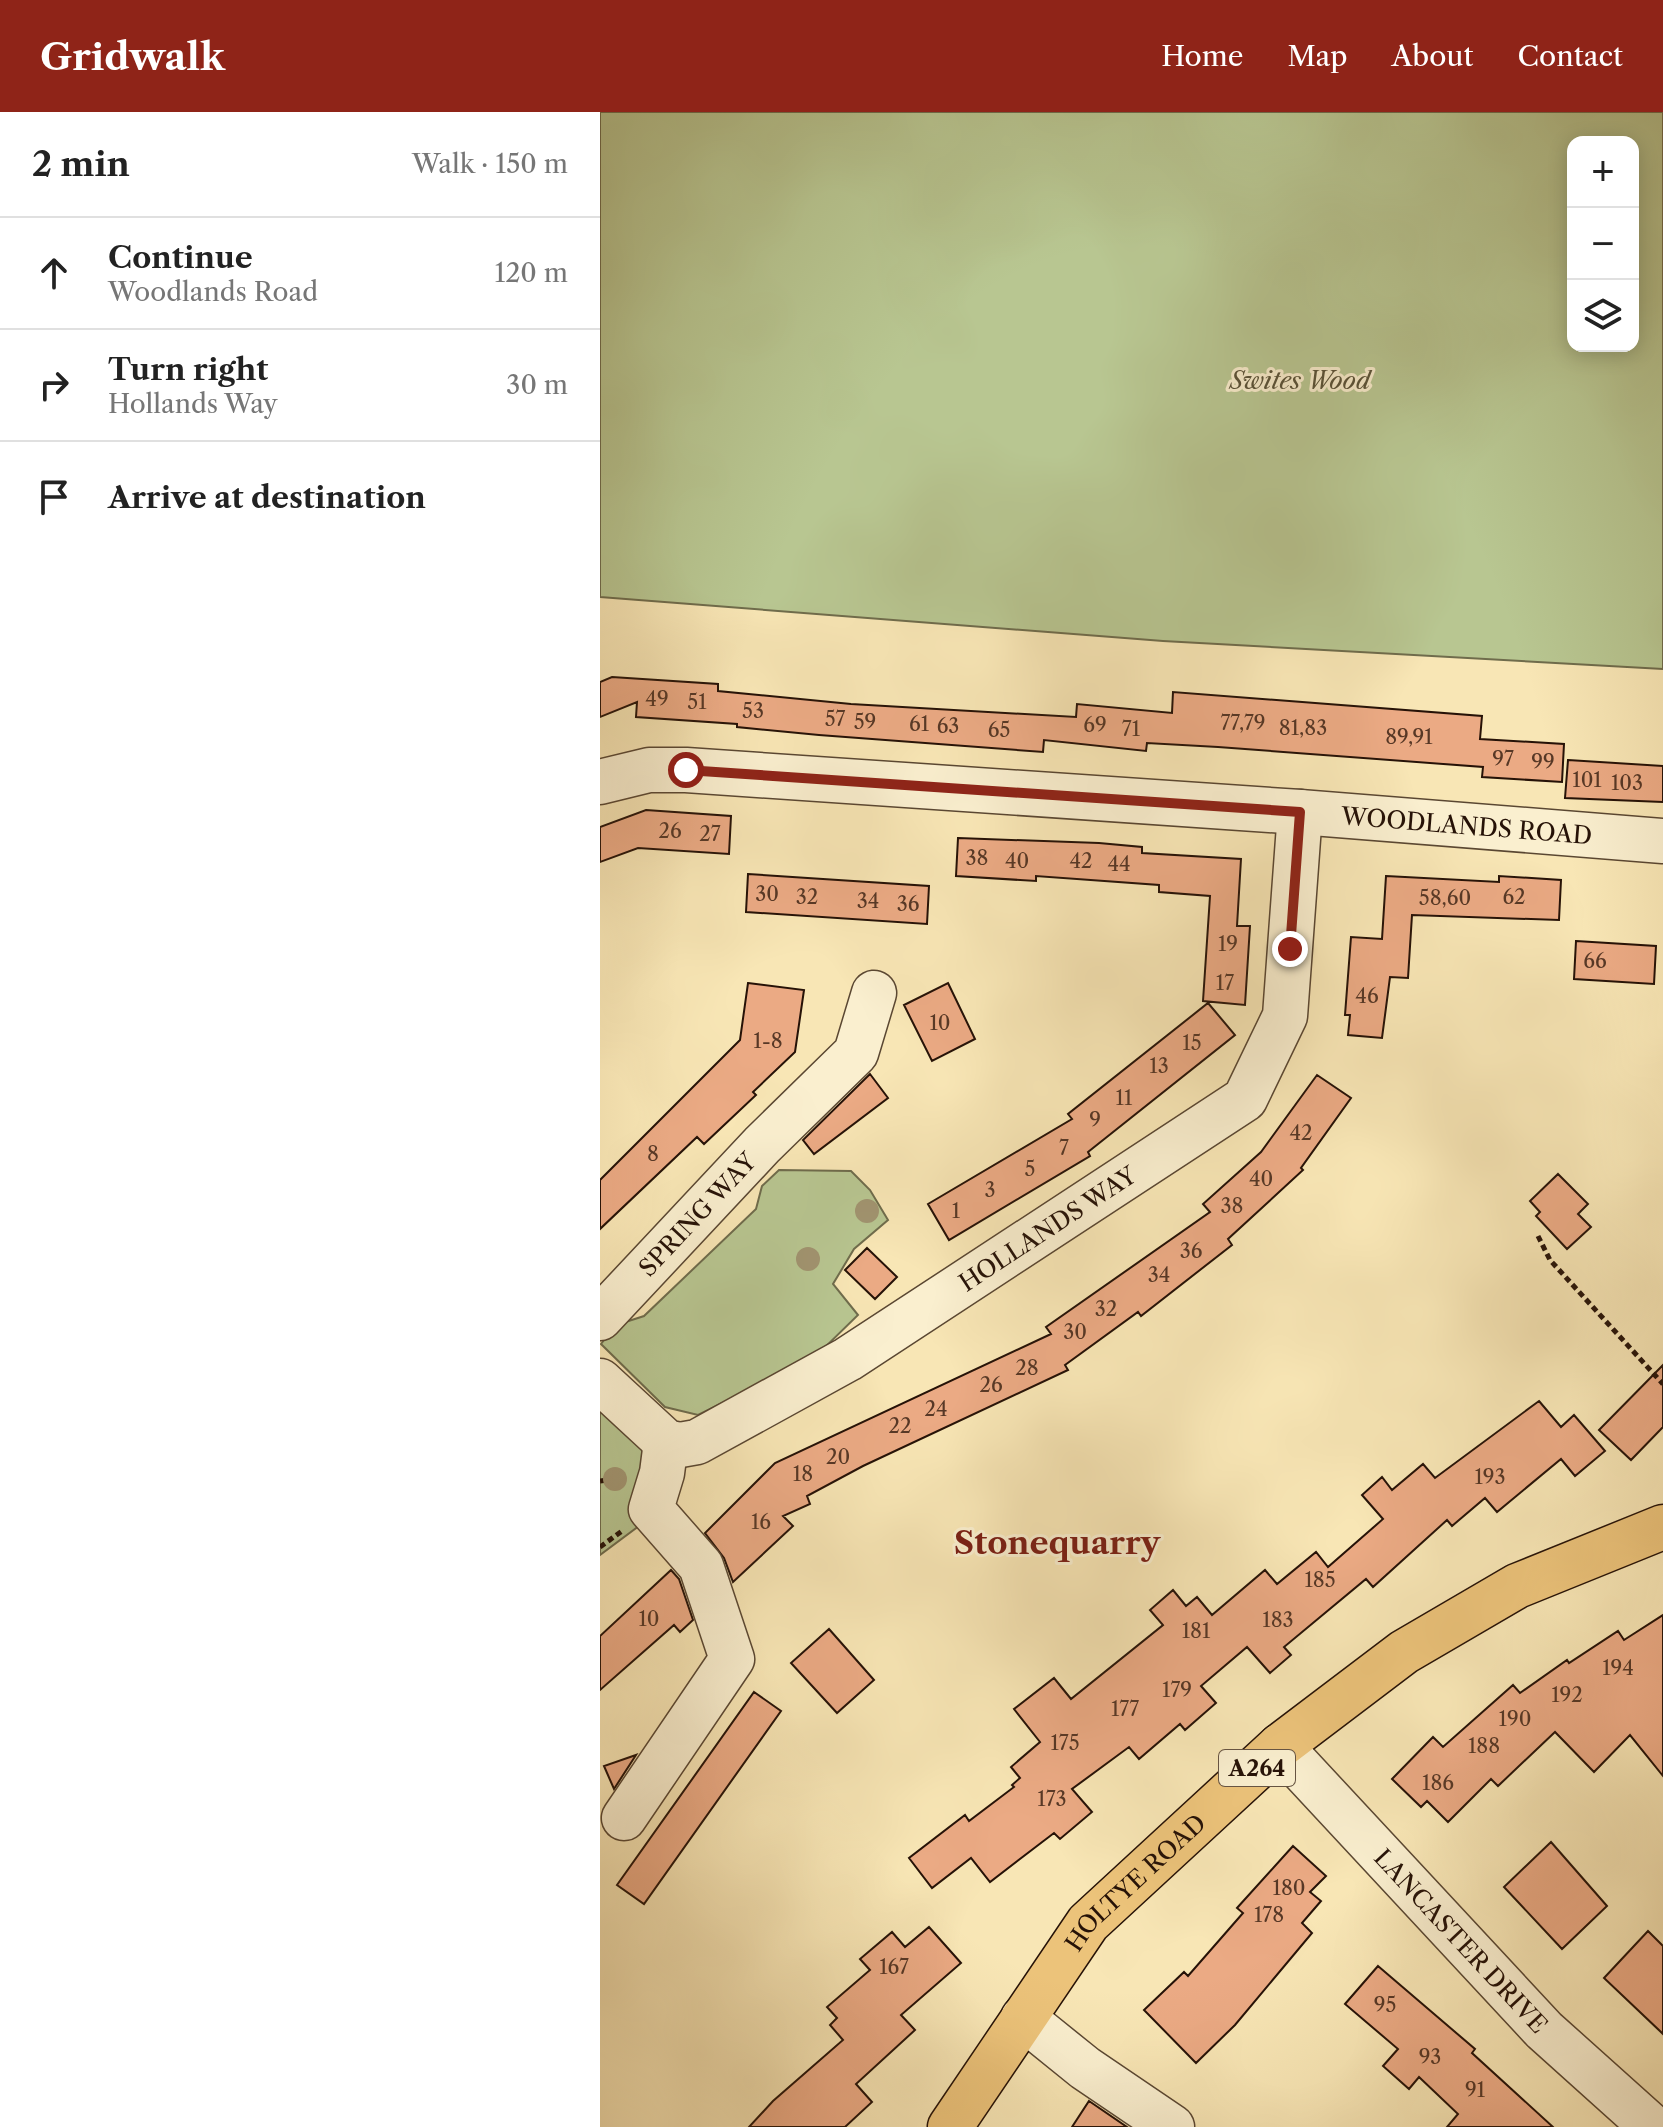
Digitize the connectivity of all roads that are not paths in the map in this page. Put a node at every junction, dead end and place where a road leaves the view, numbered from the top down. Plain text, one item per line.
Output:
1 (600, 782) edge
2 (1300, 812) junction
3 (1663, 841) edge
4 (874, 993) dead end
5 (600, 1318) edge
6 (600, 1381) edge
7 (666, 1442) junction
8 (1663, 1527) edge
9 (1280, 1746) junction
10 (624, 1818) dead end
11 (1023, 2018) junction
12 (950, 2127) edge
13 (1172, 2127) edge
14 (1652, 2127) edge

1 - 2 street, WOODLANDS ROAD
2 - 3 street, WOODLANDS ROAD
2 - 7 street, HOLLANDS WAY
4 - 5 street, SPRING WAY
6 - 7 street
7 - 10 street
8 - 9 main road, HOLTYE ROAD / A264
9 - 11 main road, HOLTYE ROAD / A264
9 - 14 street, LANCASTER DRIVE
11 - 12 main road, HOLTYE ROAD / A264
11 - 13 street

